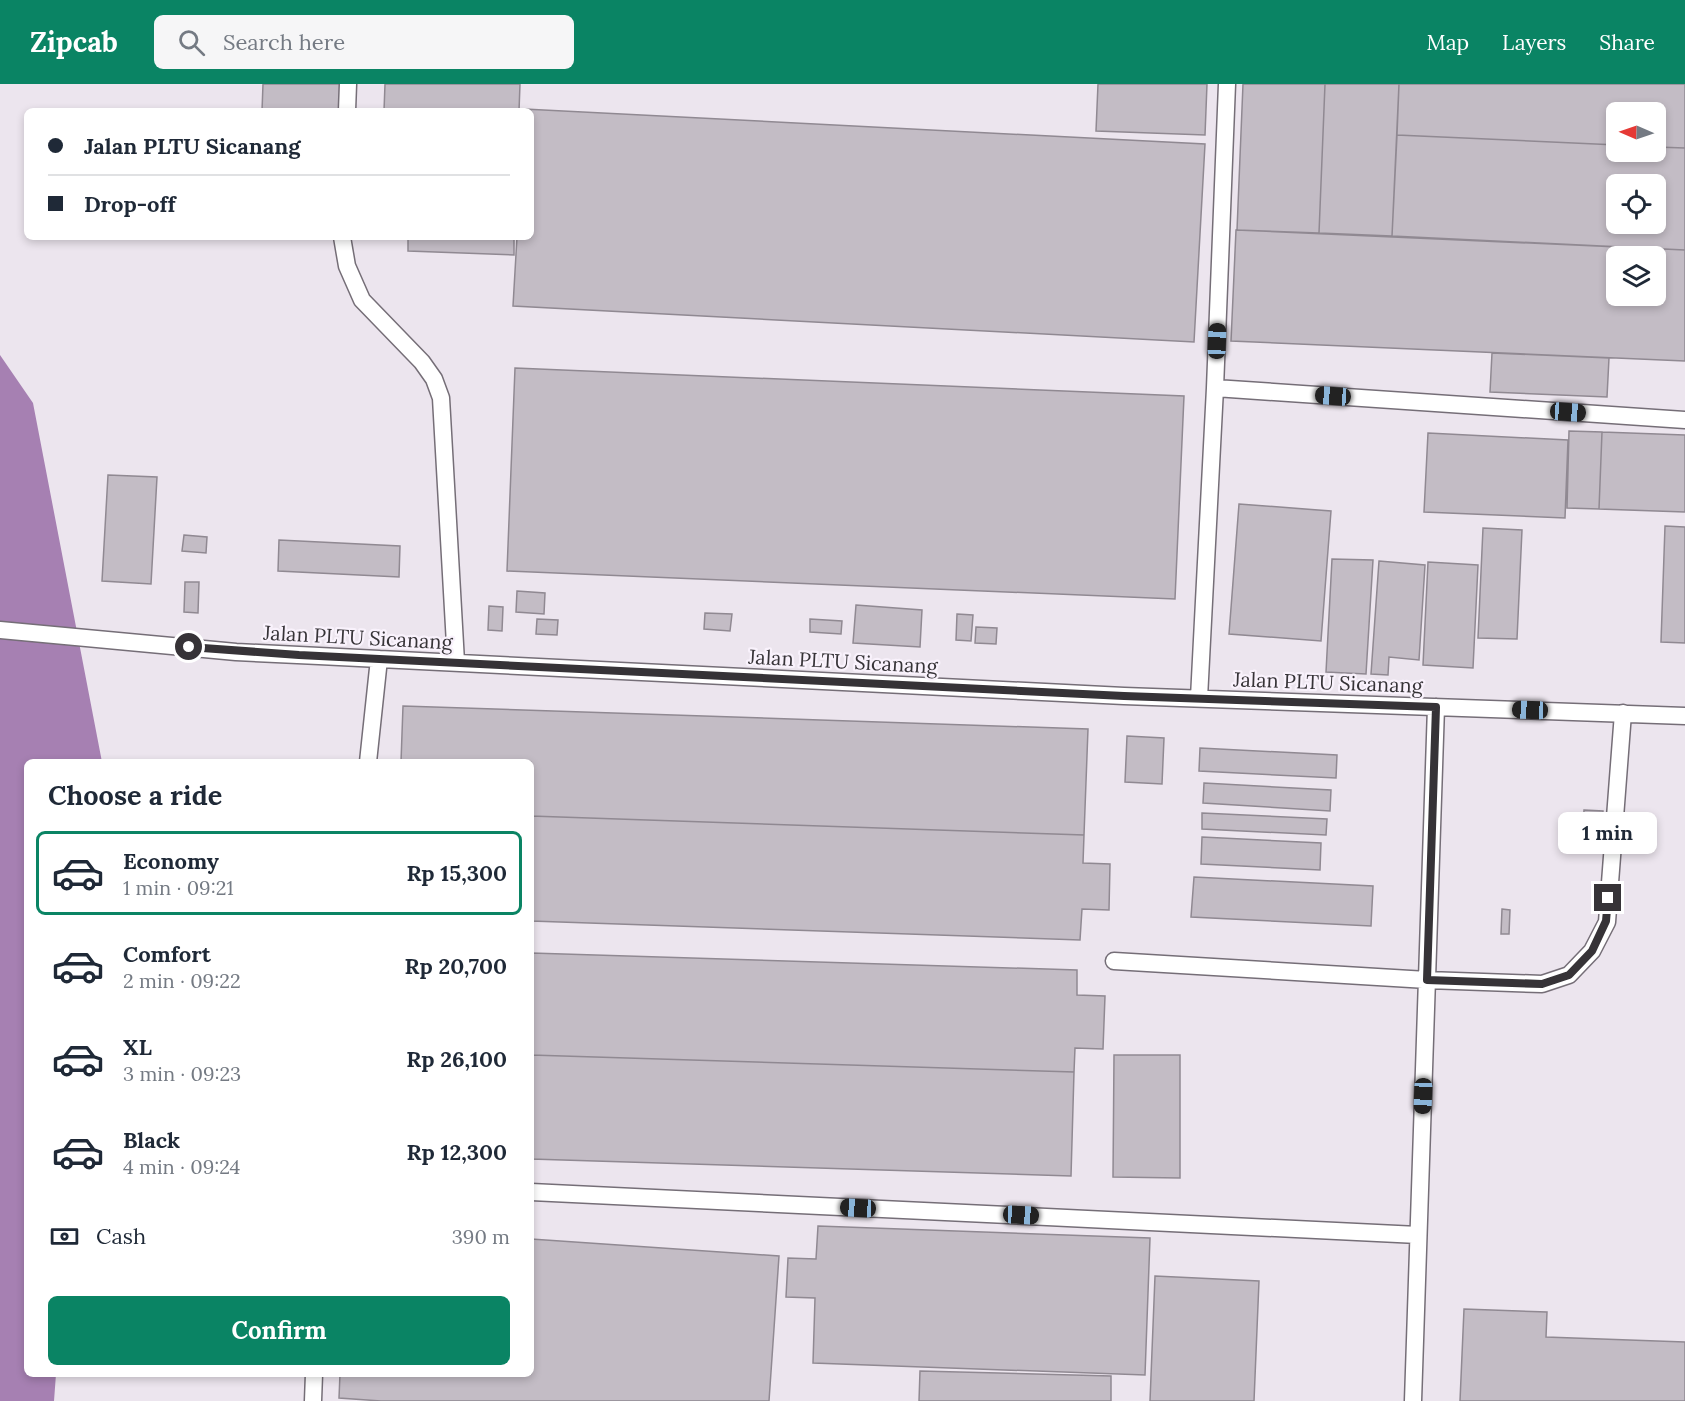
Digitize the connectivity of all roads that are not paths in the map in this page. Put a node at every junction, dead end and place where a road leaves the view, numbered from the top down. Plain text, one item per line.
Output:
1 (348, 84) edge
2 (1227, 84) edge
3 (346, 108) edge
4 (343, 240) edge
5 (1215, 388) junction
6 (1685, 420) edge
7 (0, 630) edge
8 (379, 659) junction
9 (456, 662) junction
10 (1199, 698) junction
11 (1436, 707) junction
12 (1623, 713) junction
13 (1685, 716) edge
14 (368, 759) edge
15 (1114, 961) dead end
16 (1427, 980) junction
17 (534, 1192) edge
18 (1418, 1235) junction
19 (314, 1377) edge
20 (313, 1401) edge
21 (1413, 1401) edge

1 - 3 lane
2 - 5 lane
4 - 9 lane
5 - 6 lane
5 - 10 lane
7 - 8 lane, Jalan PLTU Sicanang
8 - 9 lane, Jalan PLTU Sicanang
8 - 14 lane
9 - 10 lane, Jalan PLTU Sicanang
10 - 11 lane, Jalan PLTU Sicanang
11 - 12 lane, Jalan PLTU Sicanang
11 - 16 lane
12 - 13 lane, Jalan PLTU Sicanang
12 - 16 lane
15 - 16 lane
16 - 18 lane
17 - 18 lane
18 - 21 lane
19 - 20 lane

